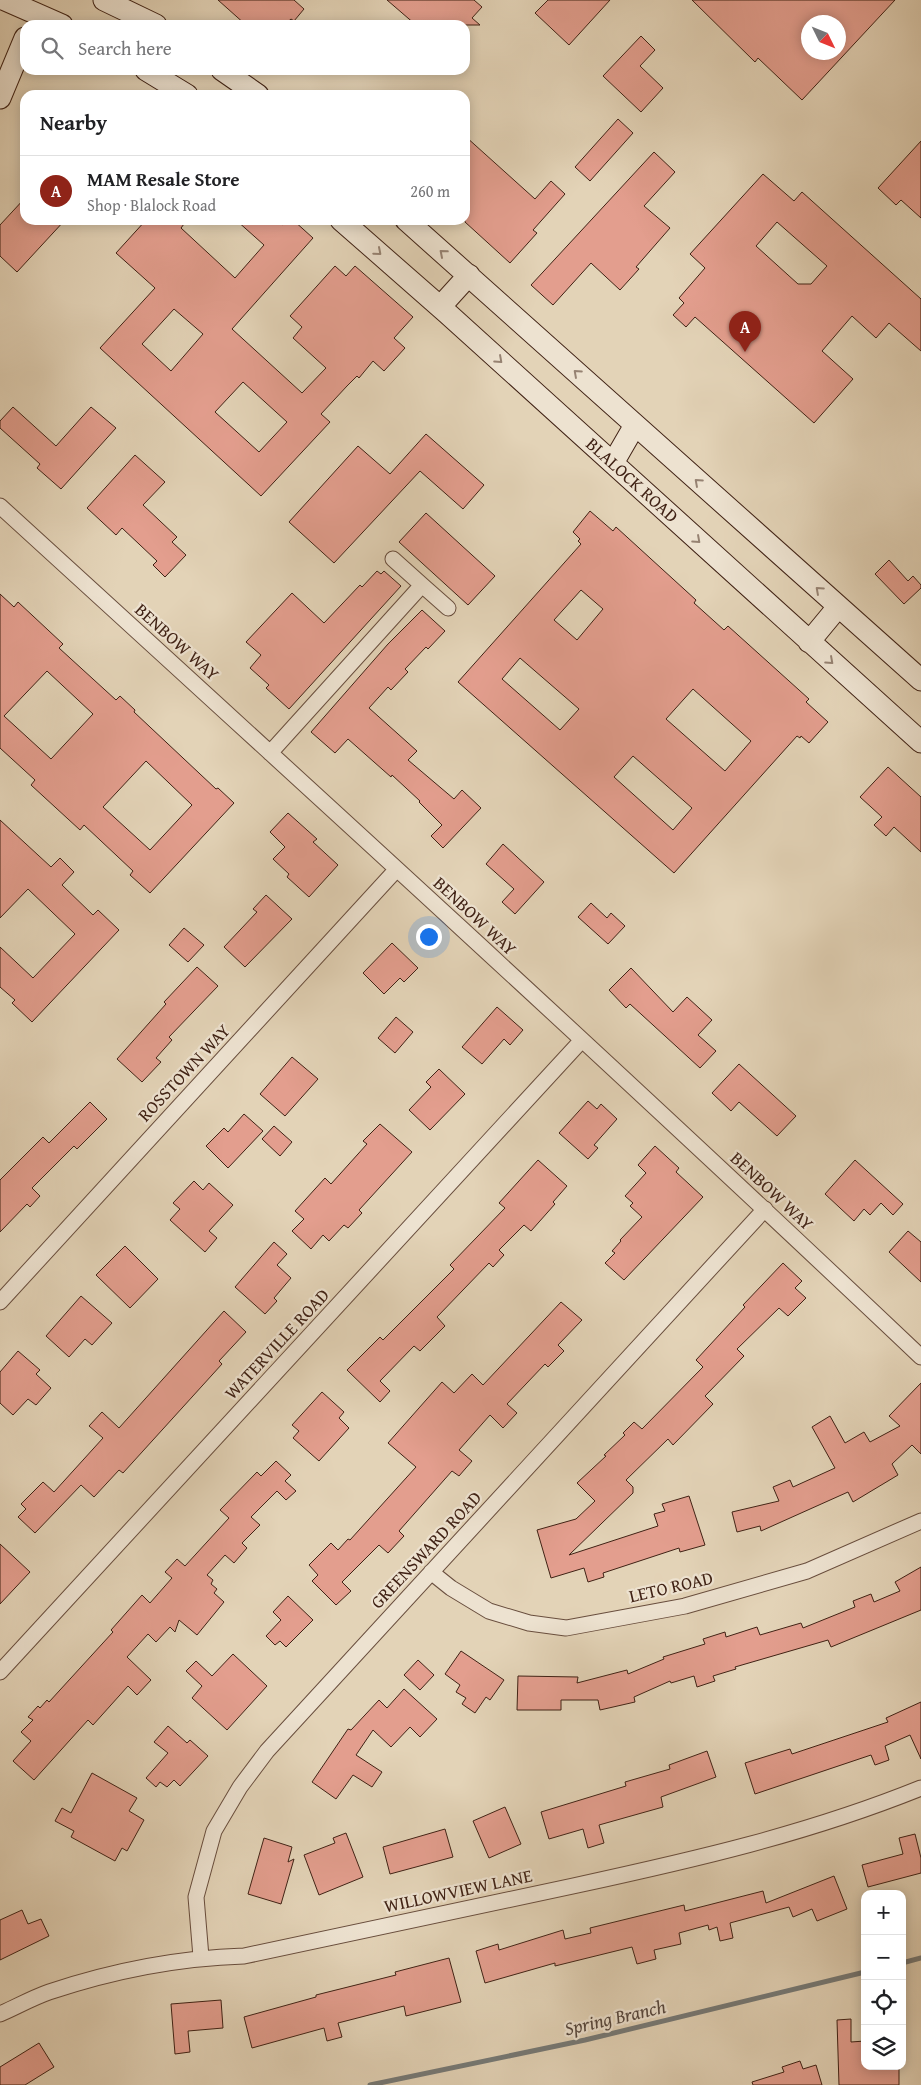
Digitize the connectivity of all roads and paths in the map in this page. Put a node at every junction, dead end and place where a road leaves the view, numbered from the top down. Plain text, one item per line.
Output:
1 (5, 0) edge
2 (104, 0) edge
3 (36, 13) edge
4 (51, 20) edge
5 (146, 20) edge
6 (20, 50) edge
7 (154, 75) edge
8 (229, 75) edge
9 (179, 90) edge
10 (251, 90) edge
11 (0, 98) edge
12 (347, 225) edge
13 (412, 225) edge
14 (469, 275) junction
15 (440, 307) junction
16 (635, 425) junction
17 (613, 464) junction
18 (0, 506) edge
19 (393, 560) dead end
20 (422, 585) junction
21 (838, 607) junction
22 (448, 608) dead end
23 (809, 642) junction
24 (921, 680) edge
25 (921, 742) edge
26 (270, 753) junction
27 (396, 870) junction
28 (582, 1040) junction
29 (764, 1209) junction
30 (0, 1302) edge
31 (921, 1357) edge
32 (921, 1521) edge
33 (431, 1572) junction
34 (0, 1672) edge
35 (921, 1788) edge
36 (201, 1957) junction
37 (0, 2014) edge

1 - 3 main road
2 - 5 main road
3 - 4 main road
6 - 11 main road
7 - 9 main road
8 - 10 main road
12 -> 15 main road, BLALOCK ROAD
14 -> 13 main road
14 - 15 main road
16 -> 14 main road
15 -> 17 main road, BLALOCK ROAD
16 - 17 main road
21 -> 16 main road
17 -> 23 main road, BLALOCK ROAD
18 - 26 street, BENBOW WAY
19 - 20 street
20 - 22 street
20 - 26 street
21 - 23 main road
21 - 24 main road
23 -> 25 main road, BLALOCK ROAD
26 - 27 street, BENBOW WAY
27 - 28 street, BENBOW WAY
27 - 30 street, ROSSTOWN WAY
28 - 29 street, BENBOW WAY
28 - 34 street, WATERVILLE ROAD
29 - 31 street, BENBOW WAY
29 - 33 street, GREENSWARD ROAD
32 - 33 street, LETO ROAD
33 - 36 street, GREENSWARD ROAD
35 - 36 street, WILLOWVIEW LANE
36 - 37 street, WILLOWVIEW LANE

